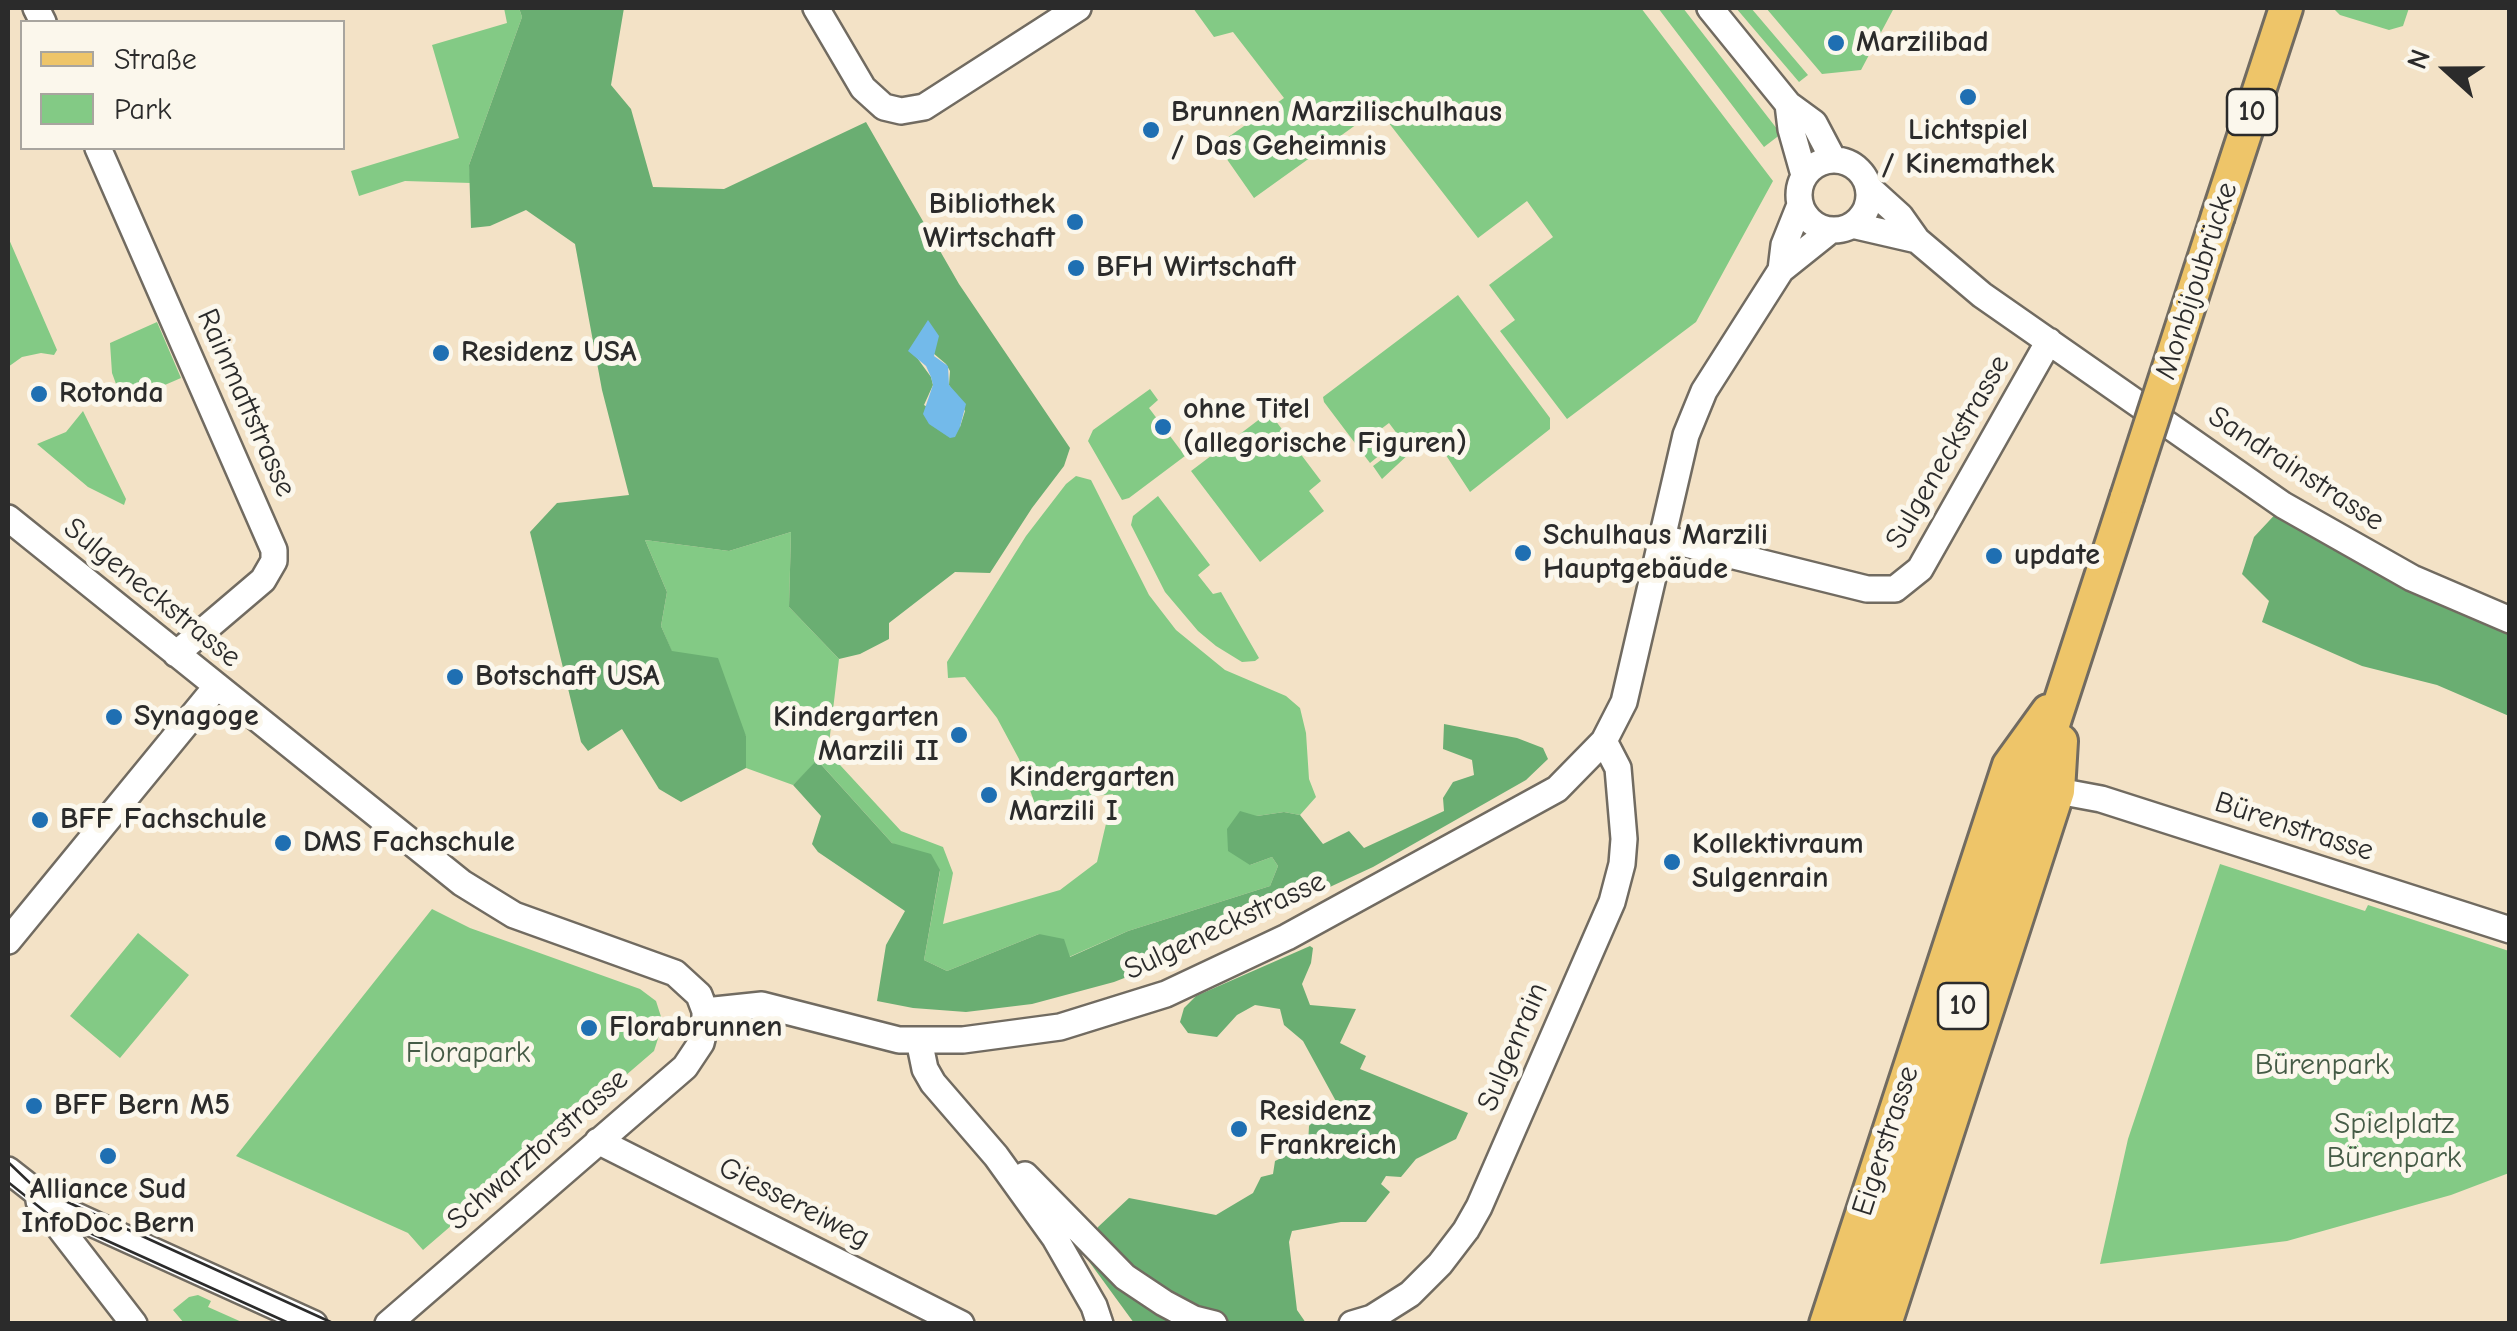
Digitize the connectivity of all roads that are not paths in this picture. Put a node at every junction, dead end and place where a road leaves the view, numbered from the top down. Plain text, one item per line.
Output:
1 (816, 8) edge
2 (1078, 8) edge
3 (1710, 8) edge
4 (2286, 8) edge
5 (1788, 104) junction
6 (99, 150) edge
7 (1833, 160) junction
8 (1804, 176) junction
9 (1868, 187) junction
10 (1800, 205) junction
11 (1841, 227) junction
12 (1917, 240) junction
13 (1780, 270) junction
14 (2049, 341) junction
15 (2126, 497) joint
16 (8, 518) edge
17 (1662, 538) junction
18 (2510, 620) edge
19 (176, 654) junction
20 (216, 686) junction
21 (2066, 687) junction
22 (1604, 741) junction
23 (2058, 791) junction
24 (2510, 930) edge
25 (8, 941) edge
26 (705, 1010) junction
27 (918, 1040) junction
28 (598, 1141) junction
29 (996, 1156) junction
30 (8, 1170) edge
31 (33, 1193) junction
32 (1362, 1321) edge
33 (134, 1324) edge
34 (314, 1324) edge
35 (388, 1324) edge
36 (962, 1324) edge
37 (1100, 1324) edge
38 (1214, 1324) edge
39 (1826, 1324) edge
40 (1858, 1324) edge
41 (1885, 1324) edge

1 - 2 street
3 - 5 street
4 - 15 main road, Monbijoubrücke / 10, bridge
5 - 7 street
5 - 8 street
6 - 19 street, Rainmattstrasse
7 - 8 street
7 - 9 street
8 - 10 street
9 - 11 street
9 - 12 street, Sandrainstrasse
10 - 11 street
10 - 13 street, Sulgeneckstrasse
11 - 12 street, Sandrainstrasse
11 - 13 street, Sulgeneckstrasse
12 - 14 street, Sandrainstrasse
13 - 17 street, Sulgeneckstrasse
14 - 17 street, Sulgeneckstrasse
14 - 18 street, Sandrainstrasse
15 - 21 main road, Eigerstrasse / 10
16 - 19 street, Sulgeneckstrasse
17 - 22 street, Sulgeneckstrasse
19 - 20 street, Sulgeneckstrasse
20 - 25 street
20 - 26 street, Sulgeneckstrasse
21 - 23 main road, Eigerstrasse
21 - 39 main road, Eigerstrasse
21 - 40 main road, Eigerstrasse / 10
22 - 27 street, Sulgeneckstrasse
22 - 32 street, Sulgenrain
23 - 24 street, Bürenstrasse
23 - 41 main road, Eigerstrasse
26 - 27 street, Sulgeneckstrasse
26 - 28 street, Schwarztorstrasse
27 - 29 street
28 - 35 street, Schwarztorstrasse
28 - 36 street, Giessereiweg
29 - 37 street
29 - 38 street
30 - 31 street
31 - 33 street
31 - 34 street

